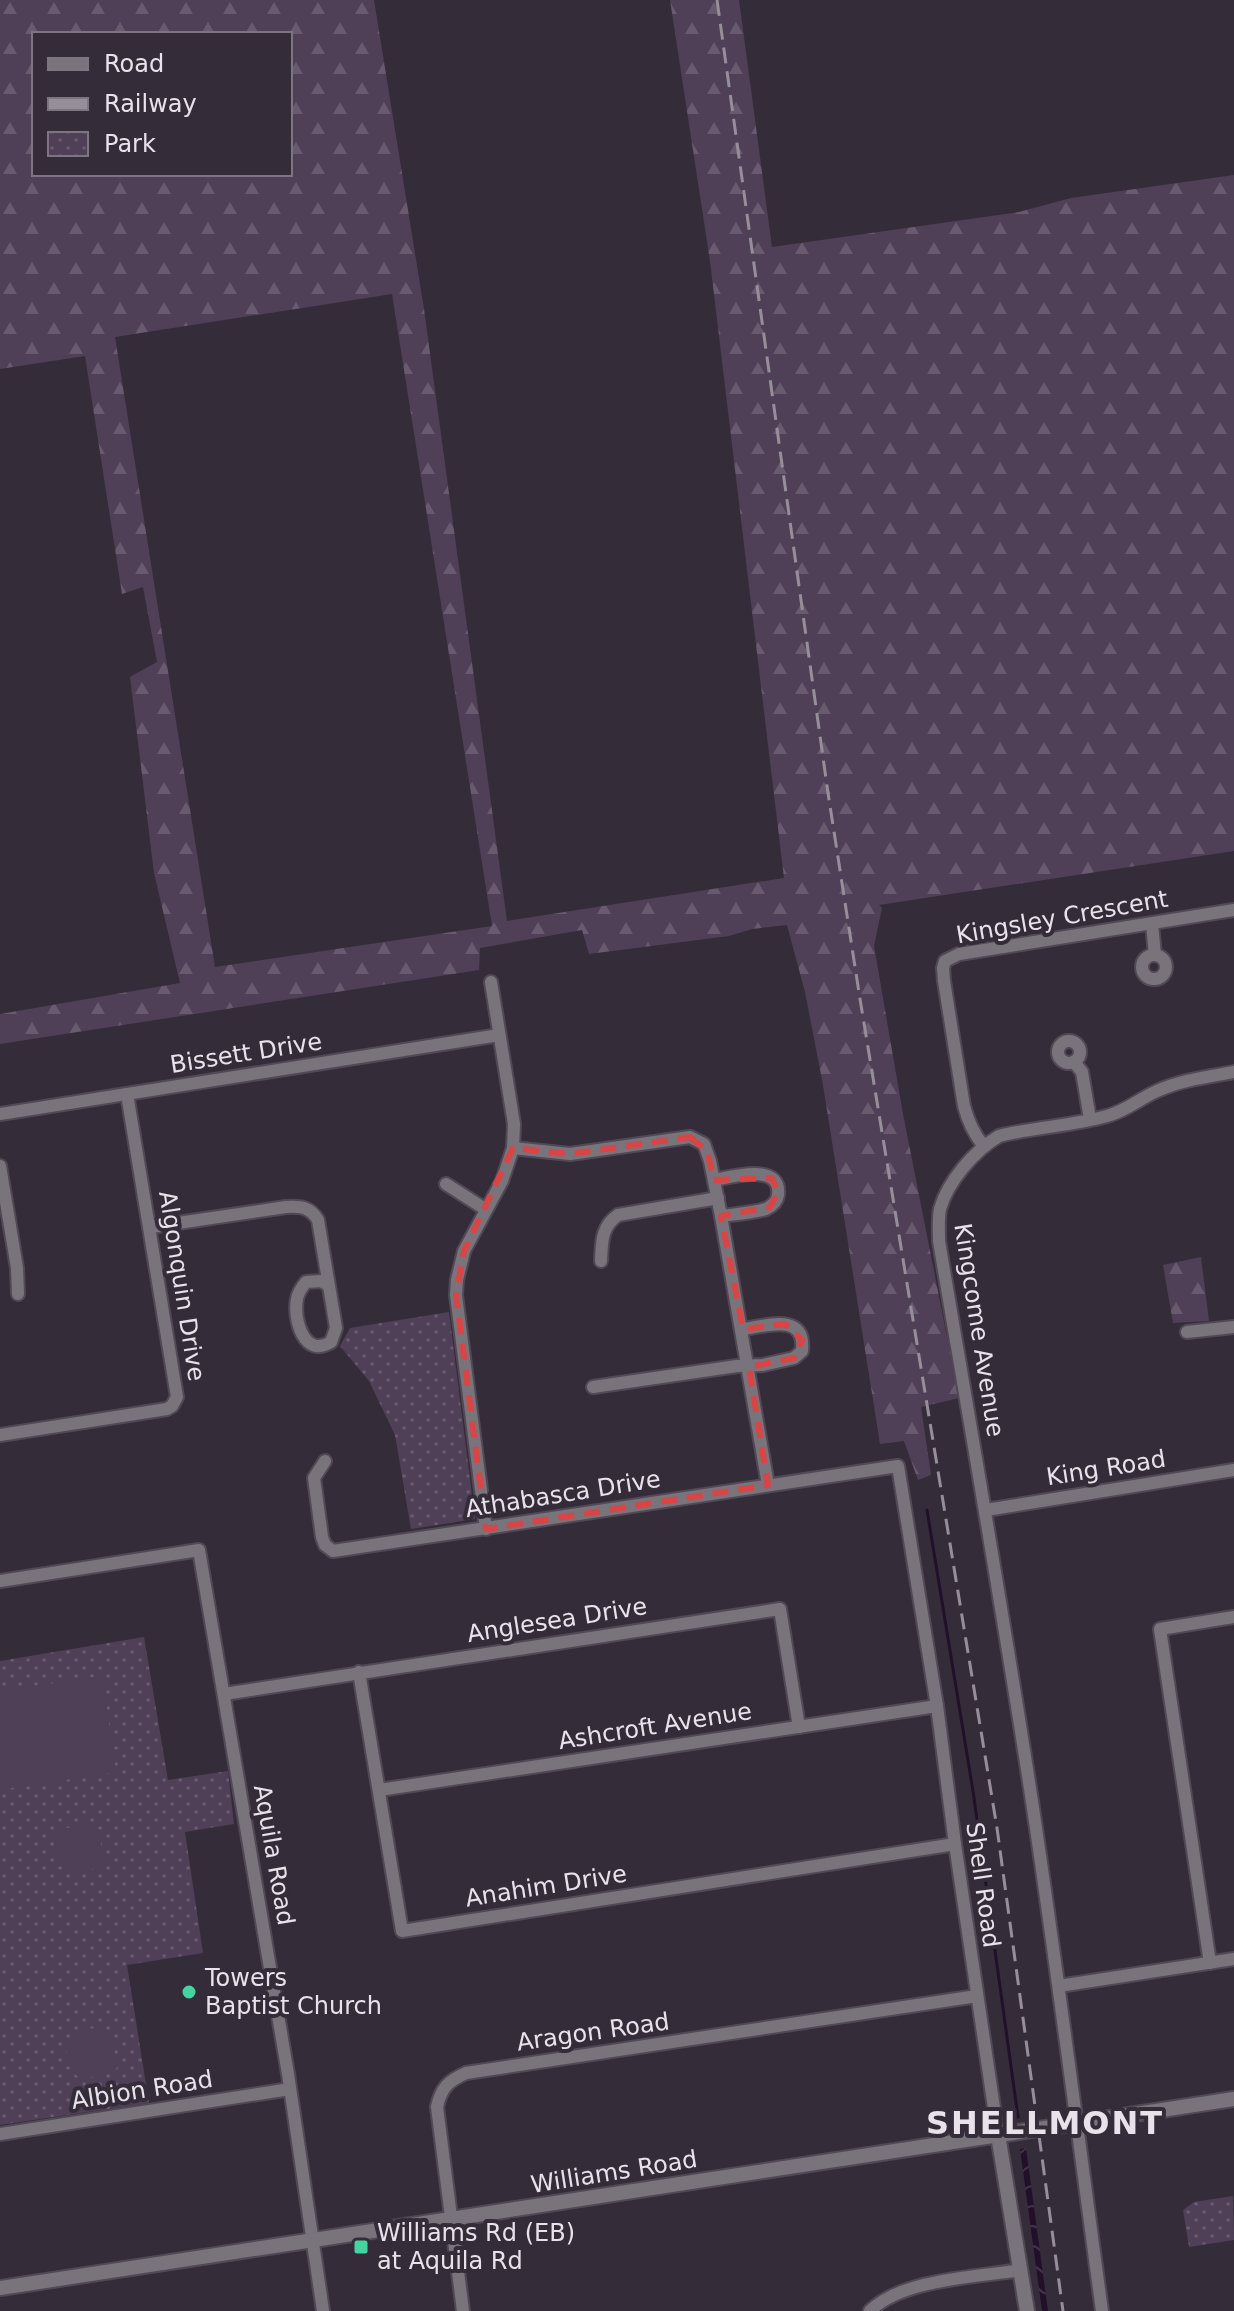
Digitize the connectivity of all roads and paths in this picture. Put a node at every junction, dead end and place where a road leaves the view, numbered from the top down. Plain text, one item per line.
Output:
1 (1234, 910) edge
2 (1152, 924) junction
3 (1155, 955) dead end
4 (491, 982) dead end
5 (499, 1035) junction
6 (1074, 1062) dead end
7 (1234, 1072) edge
8 (127, 1094) junction
9 (0, 1114) edge
10 (1090, 1119) junction
11 (983, 1145) junction
12 (513, 1148) junction
13 (0, 1166) edge
14 (714, 1180) junction
15 (446, 1184) dead end
16 (718, 1198) junction
17 (485, 1209) junction
18 (721, 1216) junction
19 (151, 1227) junction
20 (601, 1261) dead end
21 (328, 1285) junction
22 (18, 1294) dead end
23 (1234, 1327) edge
24 (743, 1329) junction
25 (1187, 1332) dead end
26 (749, 1365) junction
27 (593, 1387) dead end
28 (0, 1435) edge
29 (325, 1461) dead end
30 (898, 1466) joint
31 (1234, 1470) edge
32 (768, 1485) junction
33 (986, 1510) junction
34 (486, 1529) junction
35 (0, 1581) edge
36 (1234, 1617) edge
37 (359, 1672) junction
38 (224, 1694) junction
39 (937, 1706) junction
40 (799, 1727) junction
41 (379, 1790) junction
42 (955, 1844) junction
43 (1234, 1959) edge
44 (1210, 1963) junction
45 (1059, 1986) junction
46 (977, 1996) junction
47 (290, 2089) junction
48 (1234, 2099) edge
49 (1077, 2122) junction
50 (0, 2134) edge
51 (998, 2135) junction
52 (451, 2219) junction
53 (312, 2240) junction
54 (1021, 2270) junction
55 (0, 2288) edge
56 (323, 2311) edge
57 (463, 2311) edge
58 (870, 2311) edge
59 (1027, 2311) edge
60 (1102, 2311) edge

1 - 2 street, Kingsley Crescent
2 - 3 street
2 - 11 street, Kingsley Crescent
4 - 5 street
5 - 8 street, Bissett Drive
5 - 12 street
6 - 10 street
7 - 10 street
8 - 9 street, Bissett Drive
8 - 19 street, Algonquin Drive
10 - 11 street
11 - 33 street, Kingcome Avenue
12 - 14 street
12 - 17 street
13 - 22 street
14 - 16 street
14 - 18 street
15 - 17 street
16 - 18 street
16 - 20 street
17 - 34 street
18 - 24 street
19 - 21 street
19 - 28 street, Algonquin Drive
21 - 21 street
23 - 25 street
24 - 26 street
24 - 26 street
26 - 27 street
26 - 32 street
29 - 34 street, Athabasca Drive
30 - 32 street, Athabasca Drive
30 - 39 street, Shell Road
31 - 33 street, King Road
32 - 34 street, Athabasca Drive
33 - 45 street
35 - 38 street, Aquila Road
36 - 44 street
37 - 38 street, Anglesea Drive
37 - 40 street, Anglesea Drive
37 - 41 street, Anahim Drive
38 - 47 street, Aquila Road
39 - 40 street, Ashcroft Avenue
39 - 42 street, Shell Road
40 - 41 street, Ashcroft Avenue
41 - 42 street, Anahim Drive
42 - 46 street, Shell Road
43 - 44 street
44 - 45 street
45 - 49 street
46 - 51 street, Shell Road
46 - 52 street, Aragon Road
47 - 50 street, Albion Road
47 - 53 street, Aquila Road
48 - 49 street, Williams Road
49 - 51 street, Williams Road
49 - 60 street
51 - 52 street, Williams Road
51 - 54 street, Shell Road
52 - 53 street, Williams Road
52 - 57 street, Aragon Road
53 - 55 street, Williams Road
53 - 56 street, Aquila Road
54 - 58 street
54 - 59 street, Shell Road

